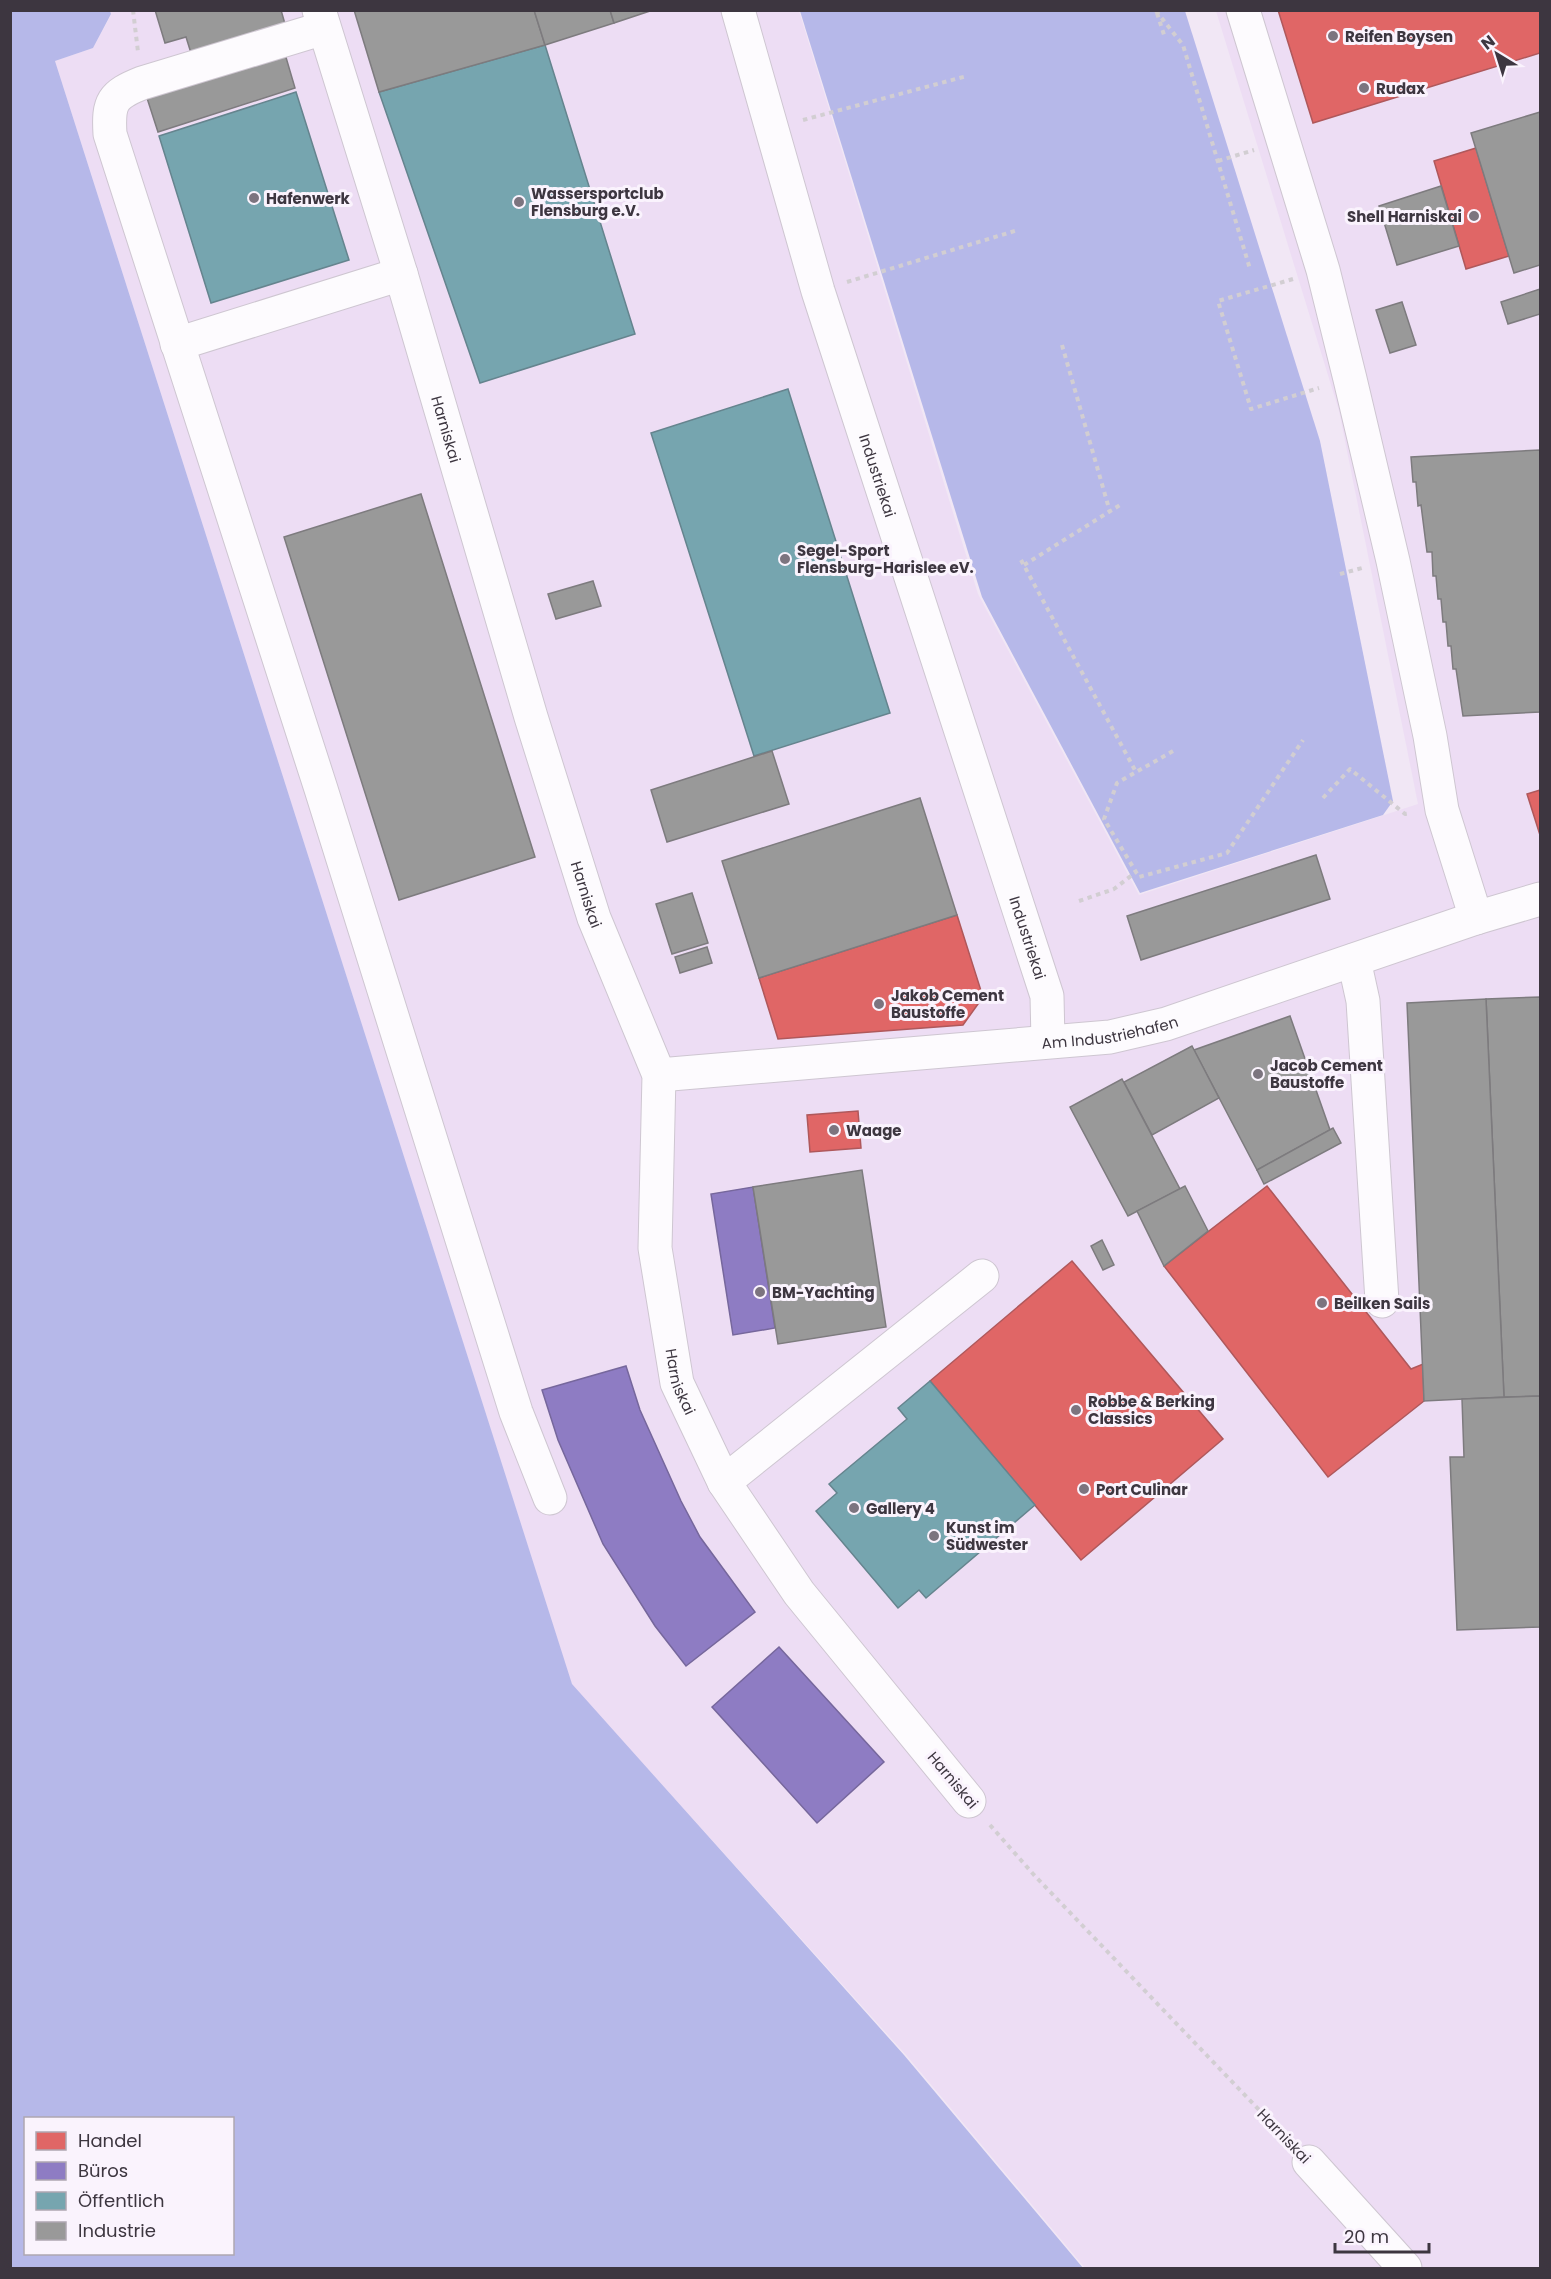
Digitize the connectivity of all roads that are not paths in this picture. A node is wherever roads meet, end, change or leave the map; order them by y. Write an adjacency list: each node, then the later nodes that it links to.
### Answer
1 (738, 10): 9 (lane, Industriekai)
2 (1243, 10): 7 (lane)
3 (321, 19): 4 (lane, Harniskai); 5 (lane, Harniskai)
4 (401, 274): 5 (lane); 10 (lane, Harniskai)
5 (177, 344): 14 (lane, Harniskai)
6 (1540, 899): 7 (lane, Am Industriehafen)
7 (1476, 918): 8 (lane, Am Industriehafen)
8 (1354, 960): 9 (lane, Am Industriehafen); 12 (lane)
9 (1048, 1041): 10 (lane, Am Industriehafen)
10 (659, 1075): 13 (lane, Harniskai)
11 (982, 1276): 13 (lane)
12 (1382, 1301)
13 (724, 1482): 15 (lane, Harniskai)
14 (550, 1498)
15 (969, 1801)
16 (1309, 2163): 17 (lane, Harniskai)
17 (1405, 2268)

